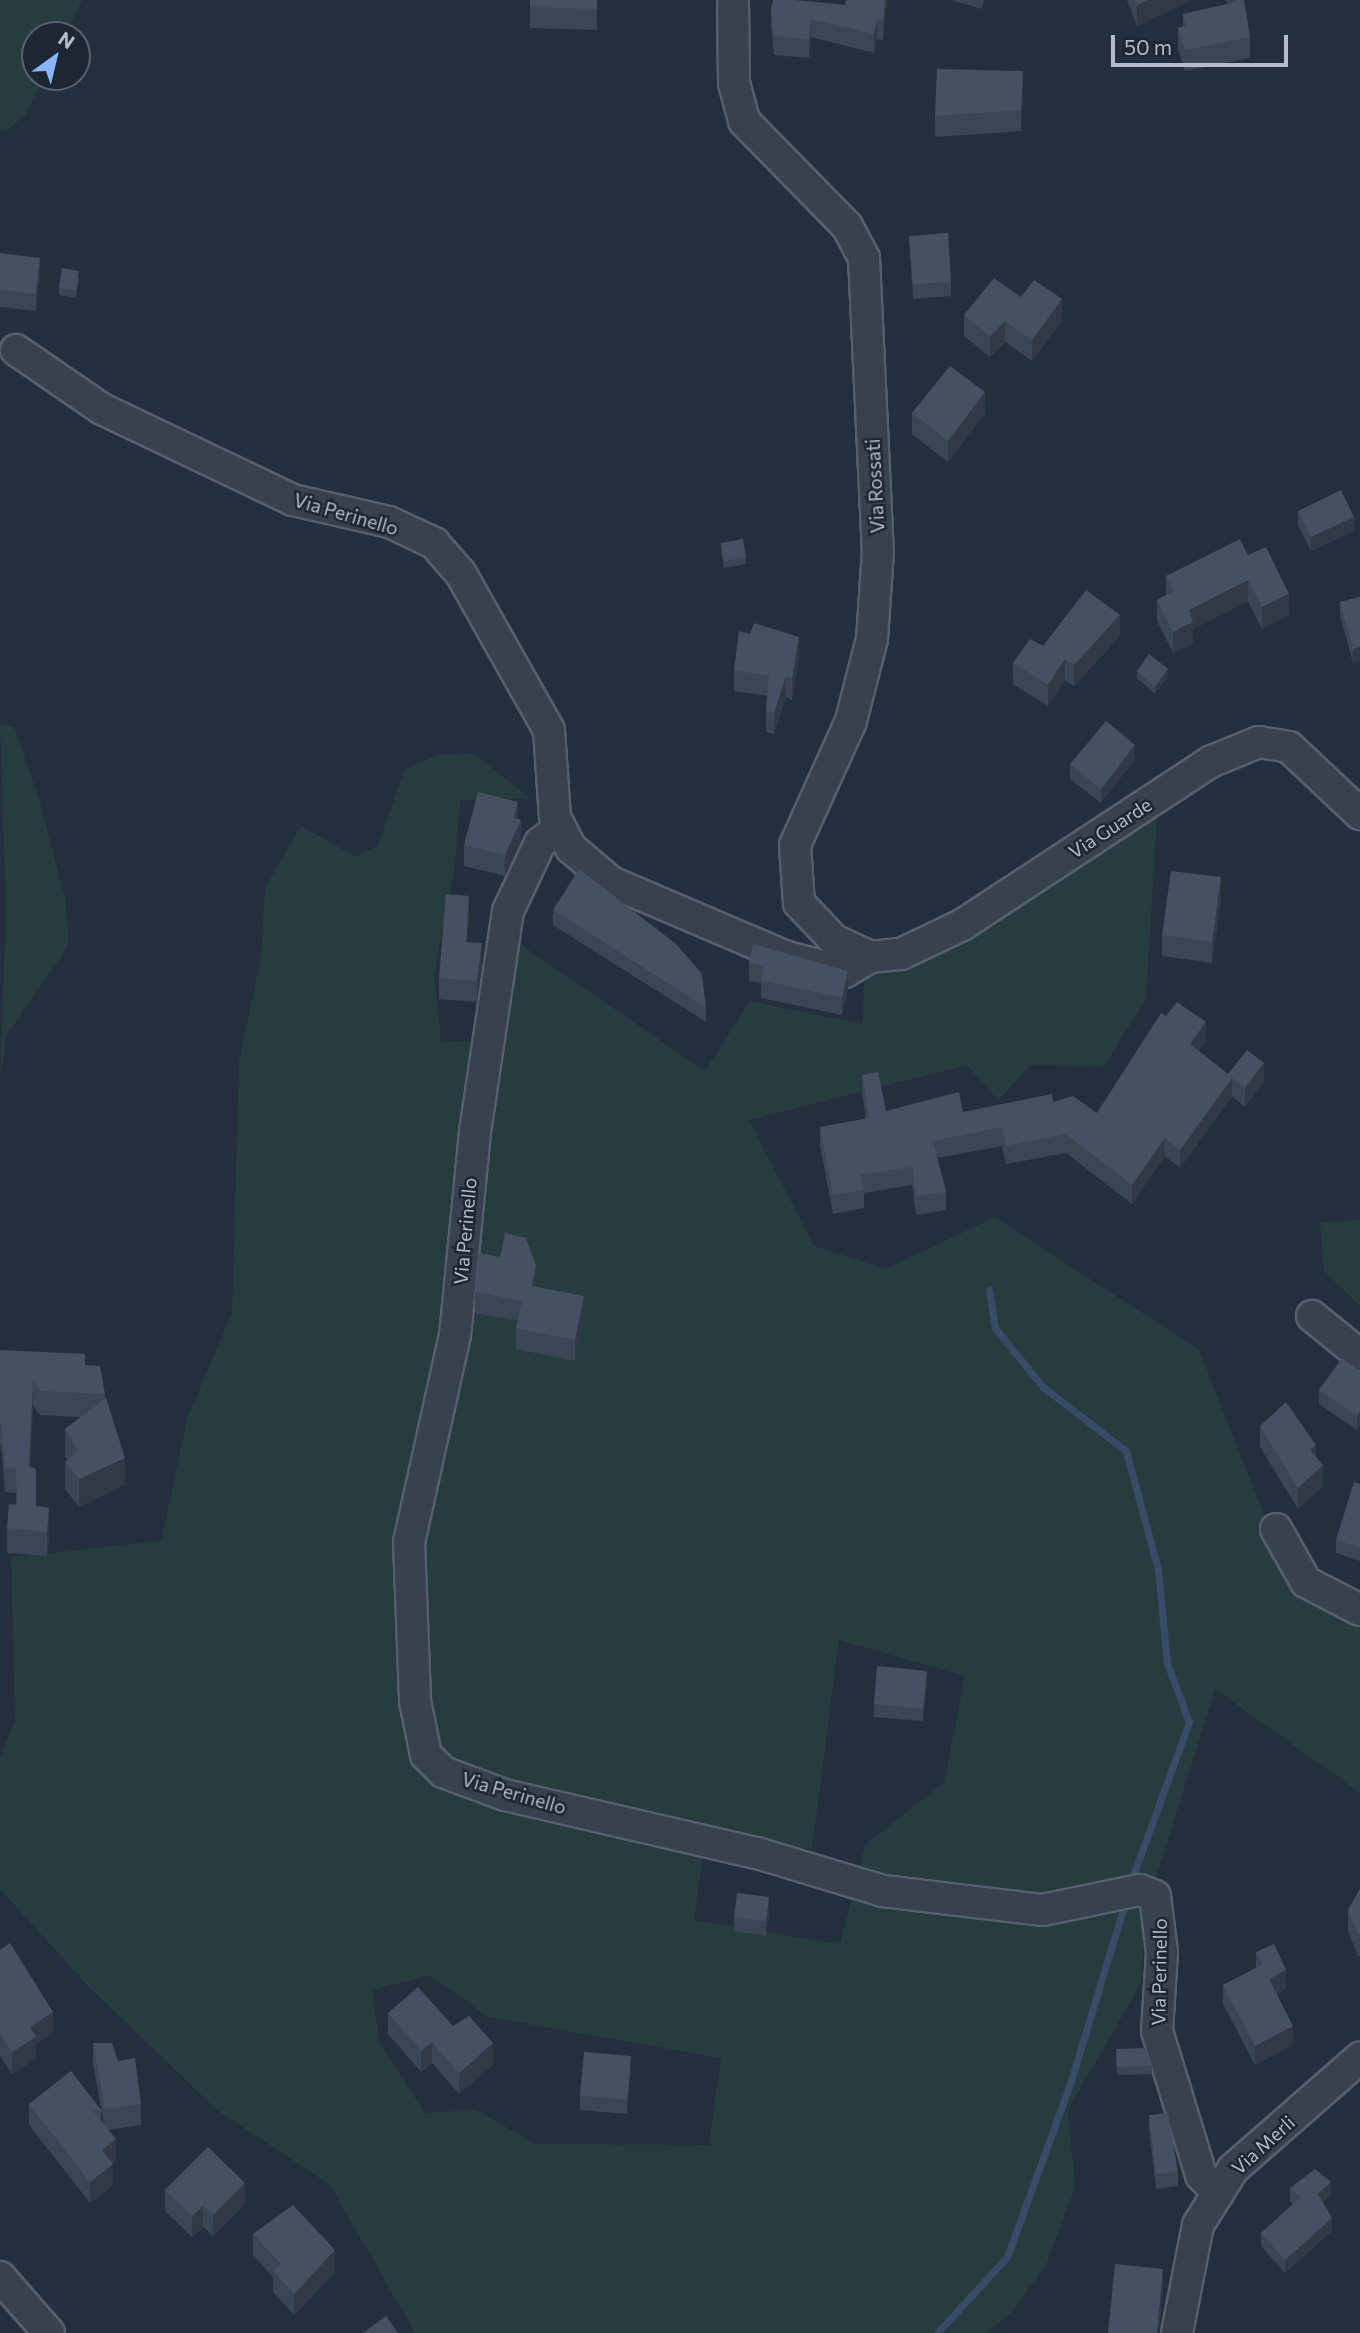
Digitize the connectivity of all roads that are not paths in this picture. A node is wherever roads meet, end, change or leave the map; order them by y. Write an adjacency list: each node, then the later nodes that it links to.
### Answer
1 (733, 0): 5 (street, Via Rossati)
2 (16, 350): 4 (street, Via Perinello)
3 (1360, 814): 5 (street, Via Guarde)
4 (560, 828): 5 (street, Via Perinello); 11 (street, Via Perinello)
5 (875, 958)
6 (1312, 1316): 7 (street)
7 (1360, 1355)
8 (1276, 1529): 9 (street)
9 (1360, 1610)
10 (1360, 2058): 11 (street, Via Merli)
11 (1218, 2193): 14 (street, Via Merli)
12 (0, 2277): 13 (street)
13 (49, 2333)
14 (1177, 2333)

